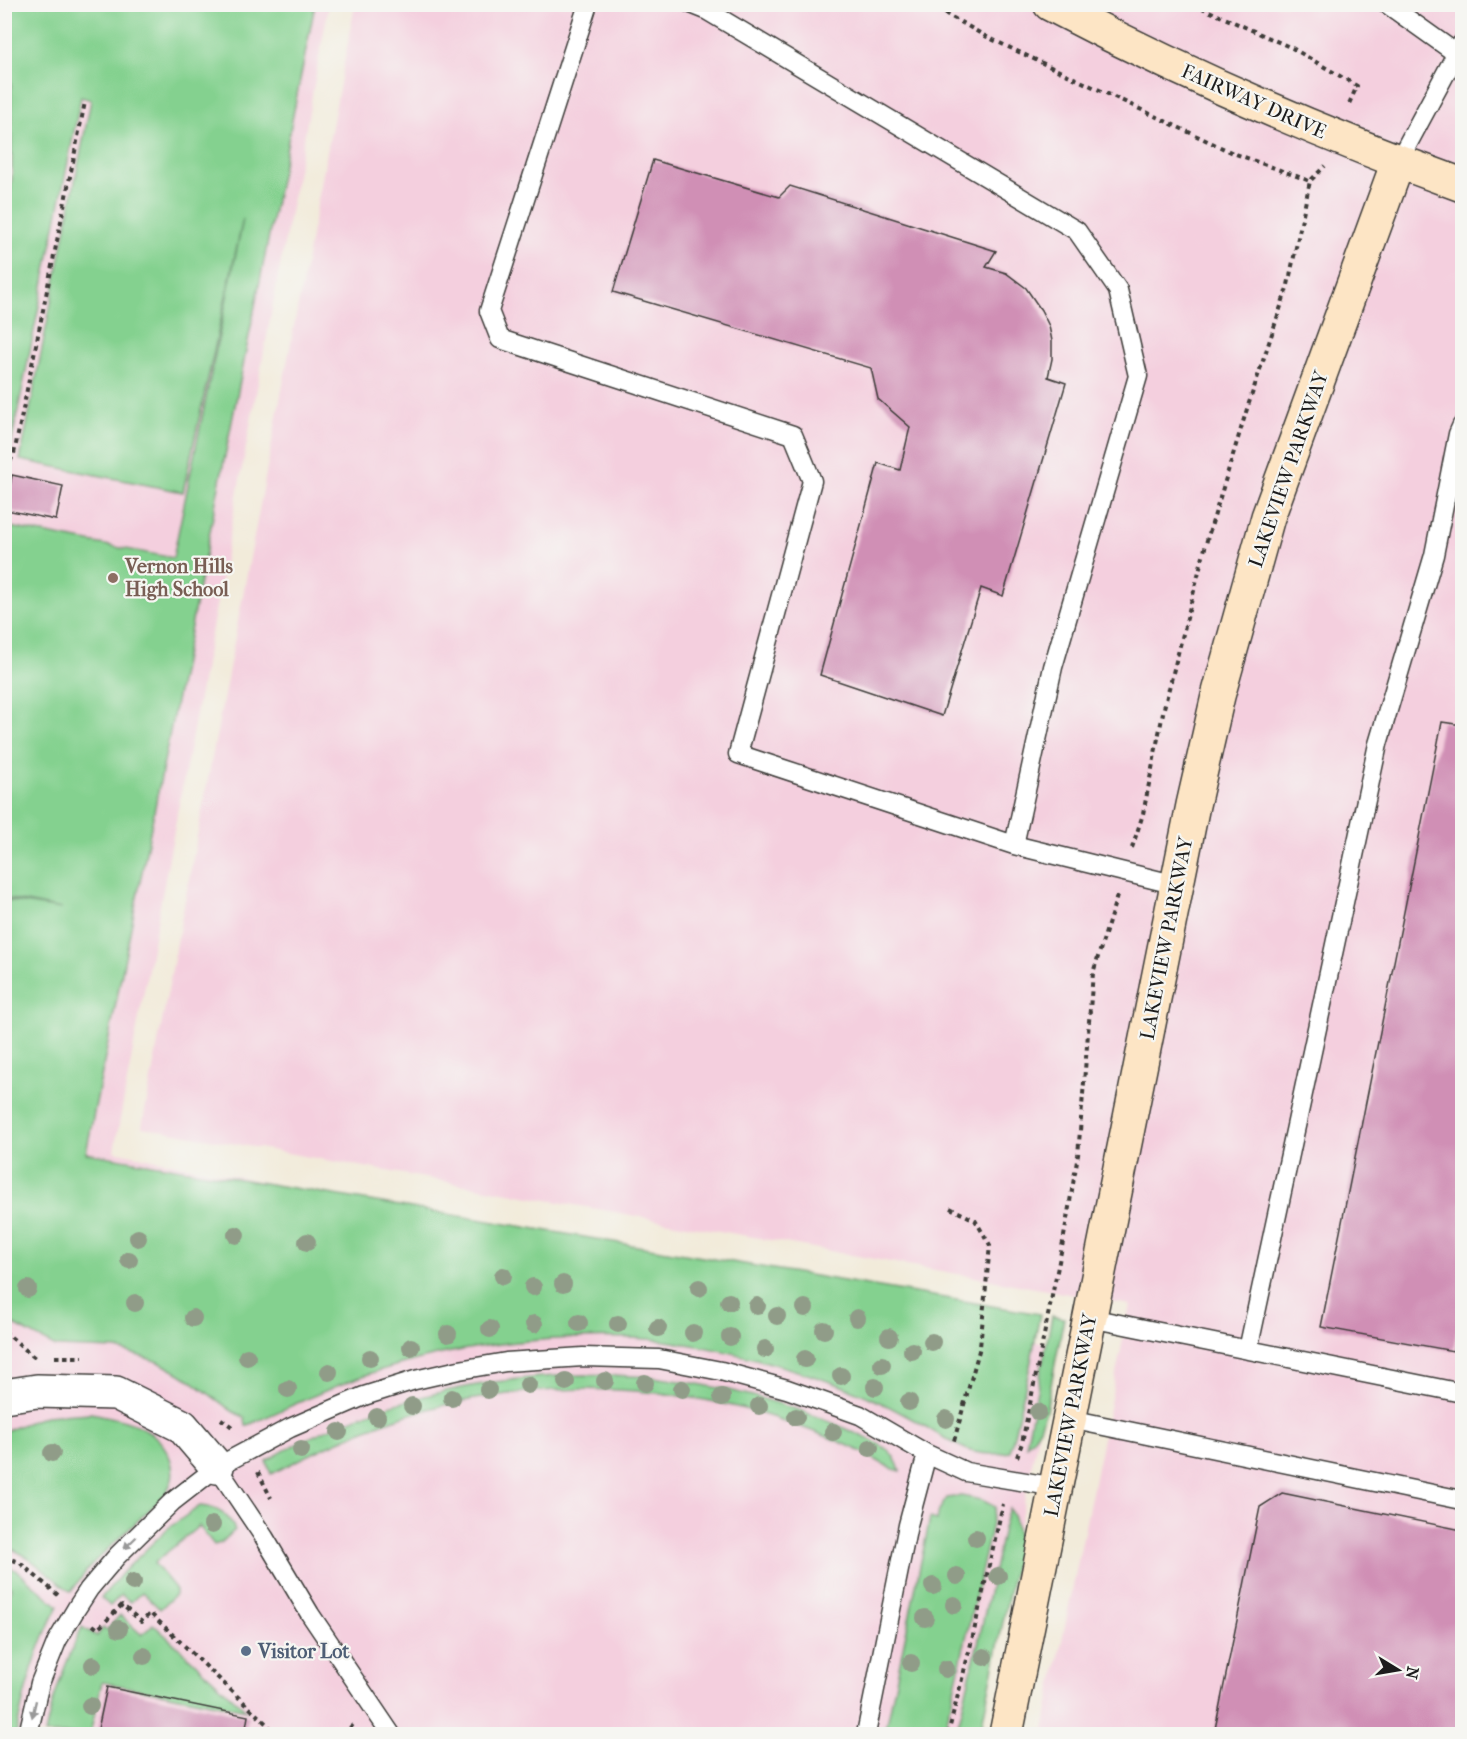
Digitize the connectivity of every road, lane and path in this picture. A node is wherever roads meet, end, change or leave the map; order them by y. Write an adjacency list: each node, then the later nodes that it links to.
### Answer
1 (588, 4): 14 (lane)
2 (692, 4): 14 (lane)
3 (929, 4): 15 (path)
4 (1050, 4): 10 (street, FAIRWAY DRIVE)
5 (1193, 4): 8 (path)
6 (1387, 4): 7 (lane)
7 (1460, 49): 10 (lane)
8 (1357, 86)
9 (86, 102): 13 (path)
10 (1398, 162): 11 (street, FAIRWAY DRIVE); 16 (street, LAKEVIEW PARKWAY)
11 (1462, 185)
12 (1462, 424): 20 (lane)
13 (4, 488)
14 (1014, 844): 15 (lane)
15 (1124, 872): 16 (lane); 28 (path)
16 (1177, 885): 18 (street, LAKEVIEW PARKWAY)
17 (950, 1208): 25 (path)
18 (1090, 1318): 20 (lane); 24 (street, LAKEVIEW PARKWAY)
19 (4, 1331): 21 (path)
20 (1248, 1350): 22 (lane)
21 (35, 1358)
22 (1462, 1393)
23 (4, 1396): 27 (street)
24 (1070, 1419): 29 (street, LAKEVIEW PARKWAY); 30 (lane)
25 (952, 1448)
26 (927, 1454): 27 (lane); 28 (lane); 38 (lane)
27 (217, 1467): 32 (lane, one-way to 32); 37 (lane)
28 (1009, 1479): 29 (lane); 39 (path)
29 (1056, 1487): 40 (street, LAKEVIEW PARKWAY)
30 (1462, 1500)
31 (4, 1556): 32 (path)
32 (76, 1609): 34 (lane, one-way to 34); 35 (path)
33 (358, 1721): 36 (path)
34 (28, 1734)
35 (277, 1734)
36 (343, 1734)
37 (391, 1734)
38 (866, 1734)
39 (948, 1734)
40 (1006, 1734)

